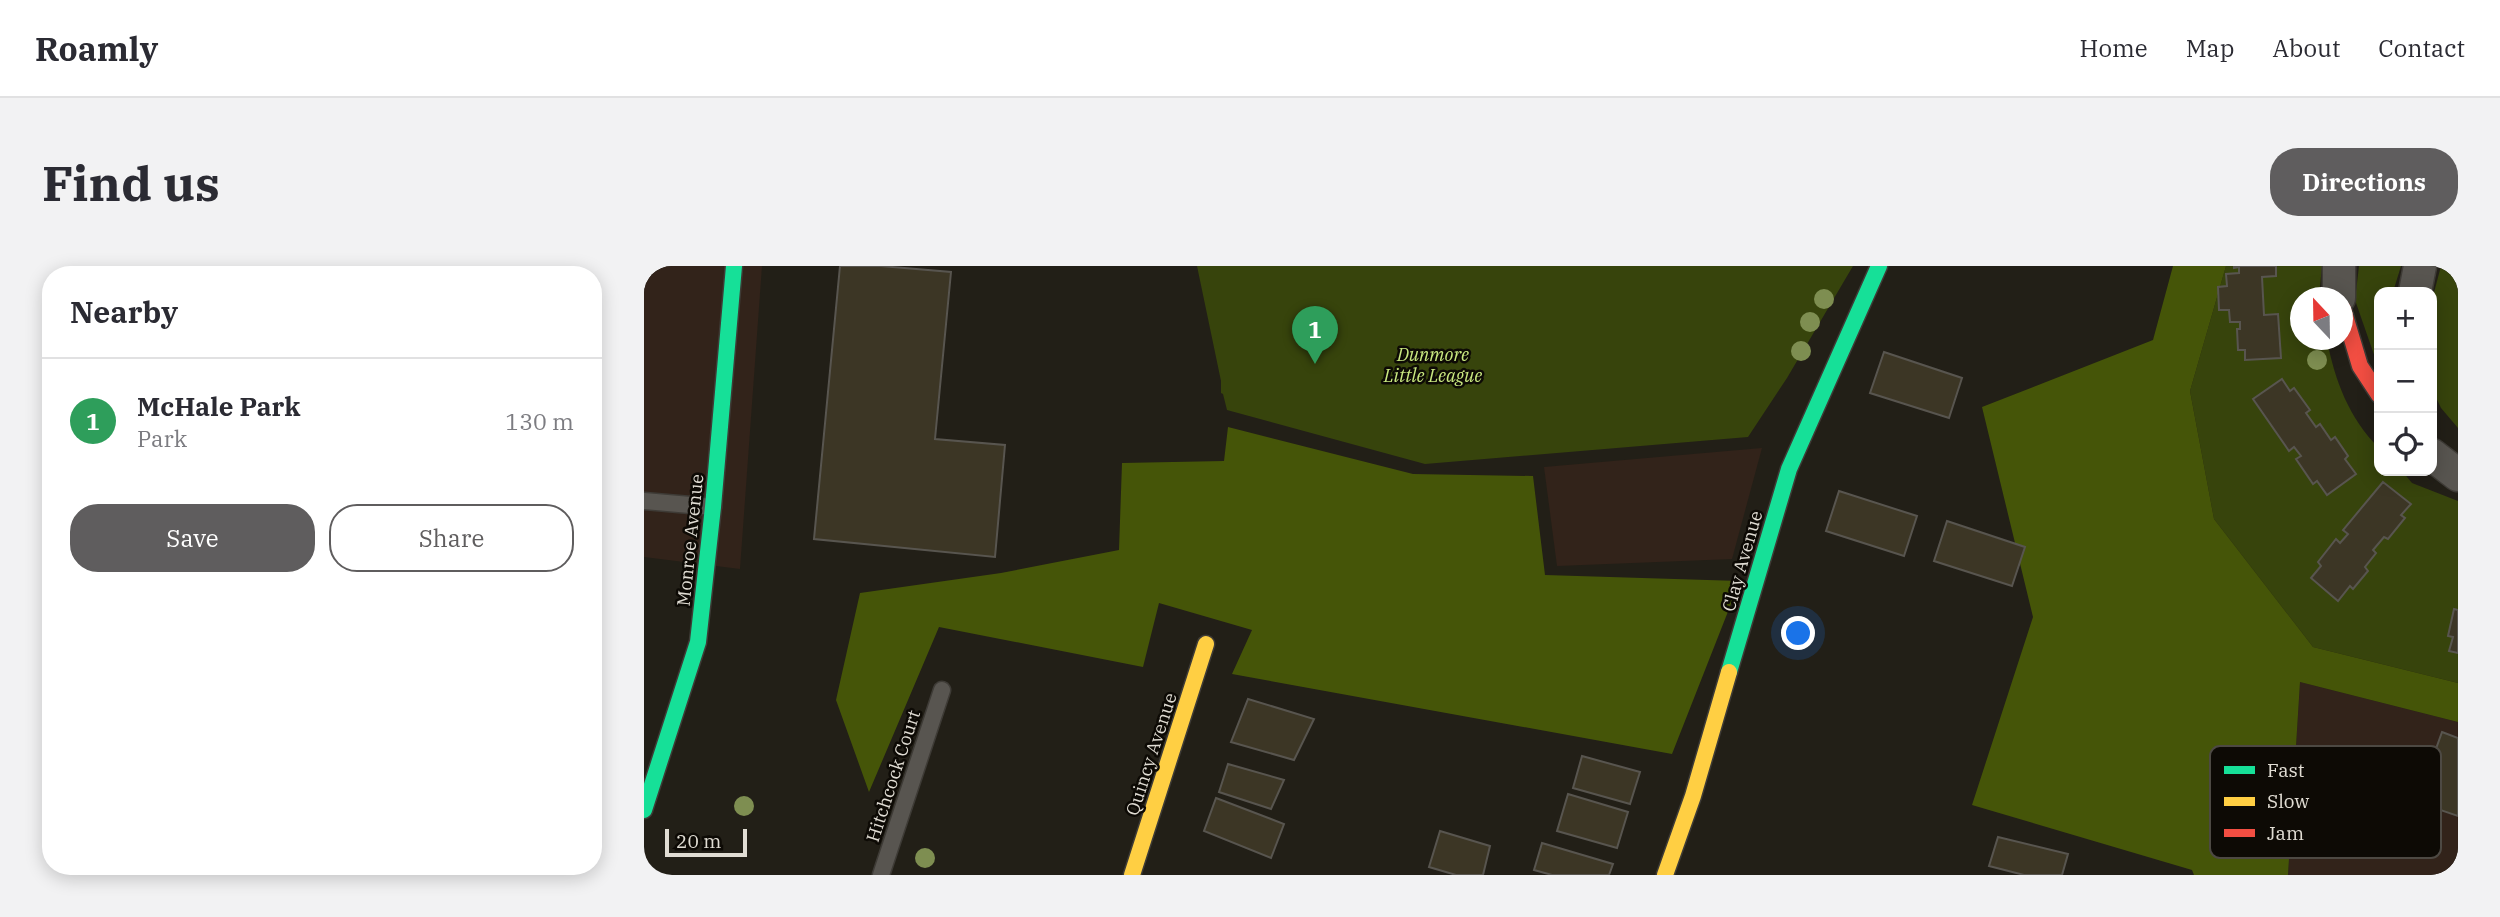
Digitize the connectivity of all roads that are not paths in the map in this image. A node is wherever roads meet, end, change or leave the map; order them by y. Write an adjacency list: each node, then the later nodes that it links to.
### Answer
1 (734, 266): 12 (street, Monroe Avenue)
2 (1879, 266): 18 (street, Clay Avenue)
3 (2339, 266): 5 (street)
4 (2420, 266): 6 (street)
5 (2339, 287)
6 (2416, 287)
7 (2353, 343): 8 (street)
8 (2374, 390)
9 (2437, 459): 10 (street)
10 (2458, 475)
11 (644, 501): 12 (lane)
12 (713, 507): 15 (street, Monroe Avenue)
13 (1206, 644): 17 (street, Quincy Avenue)
14 (942, 690): 16 (lane, Hitchcock Court)
15 (644, 810)
16 (881, 875)
17 (1132, 875)
18 (1665, 875)

